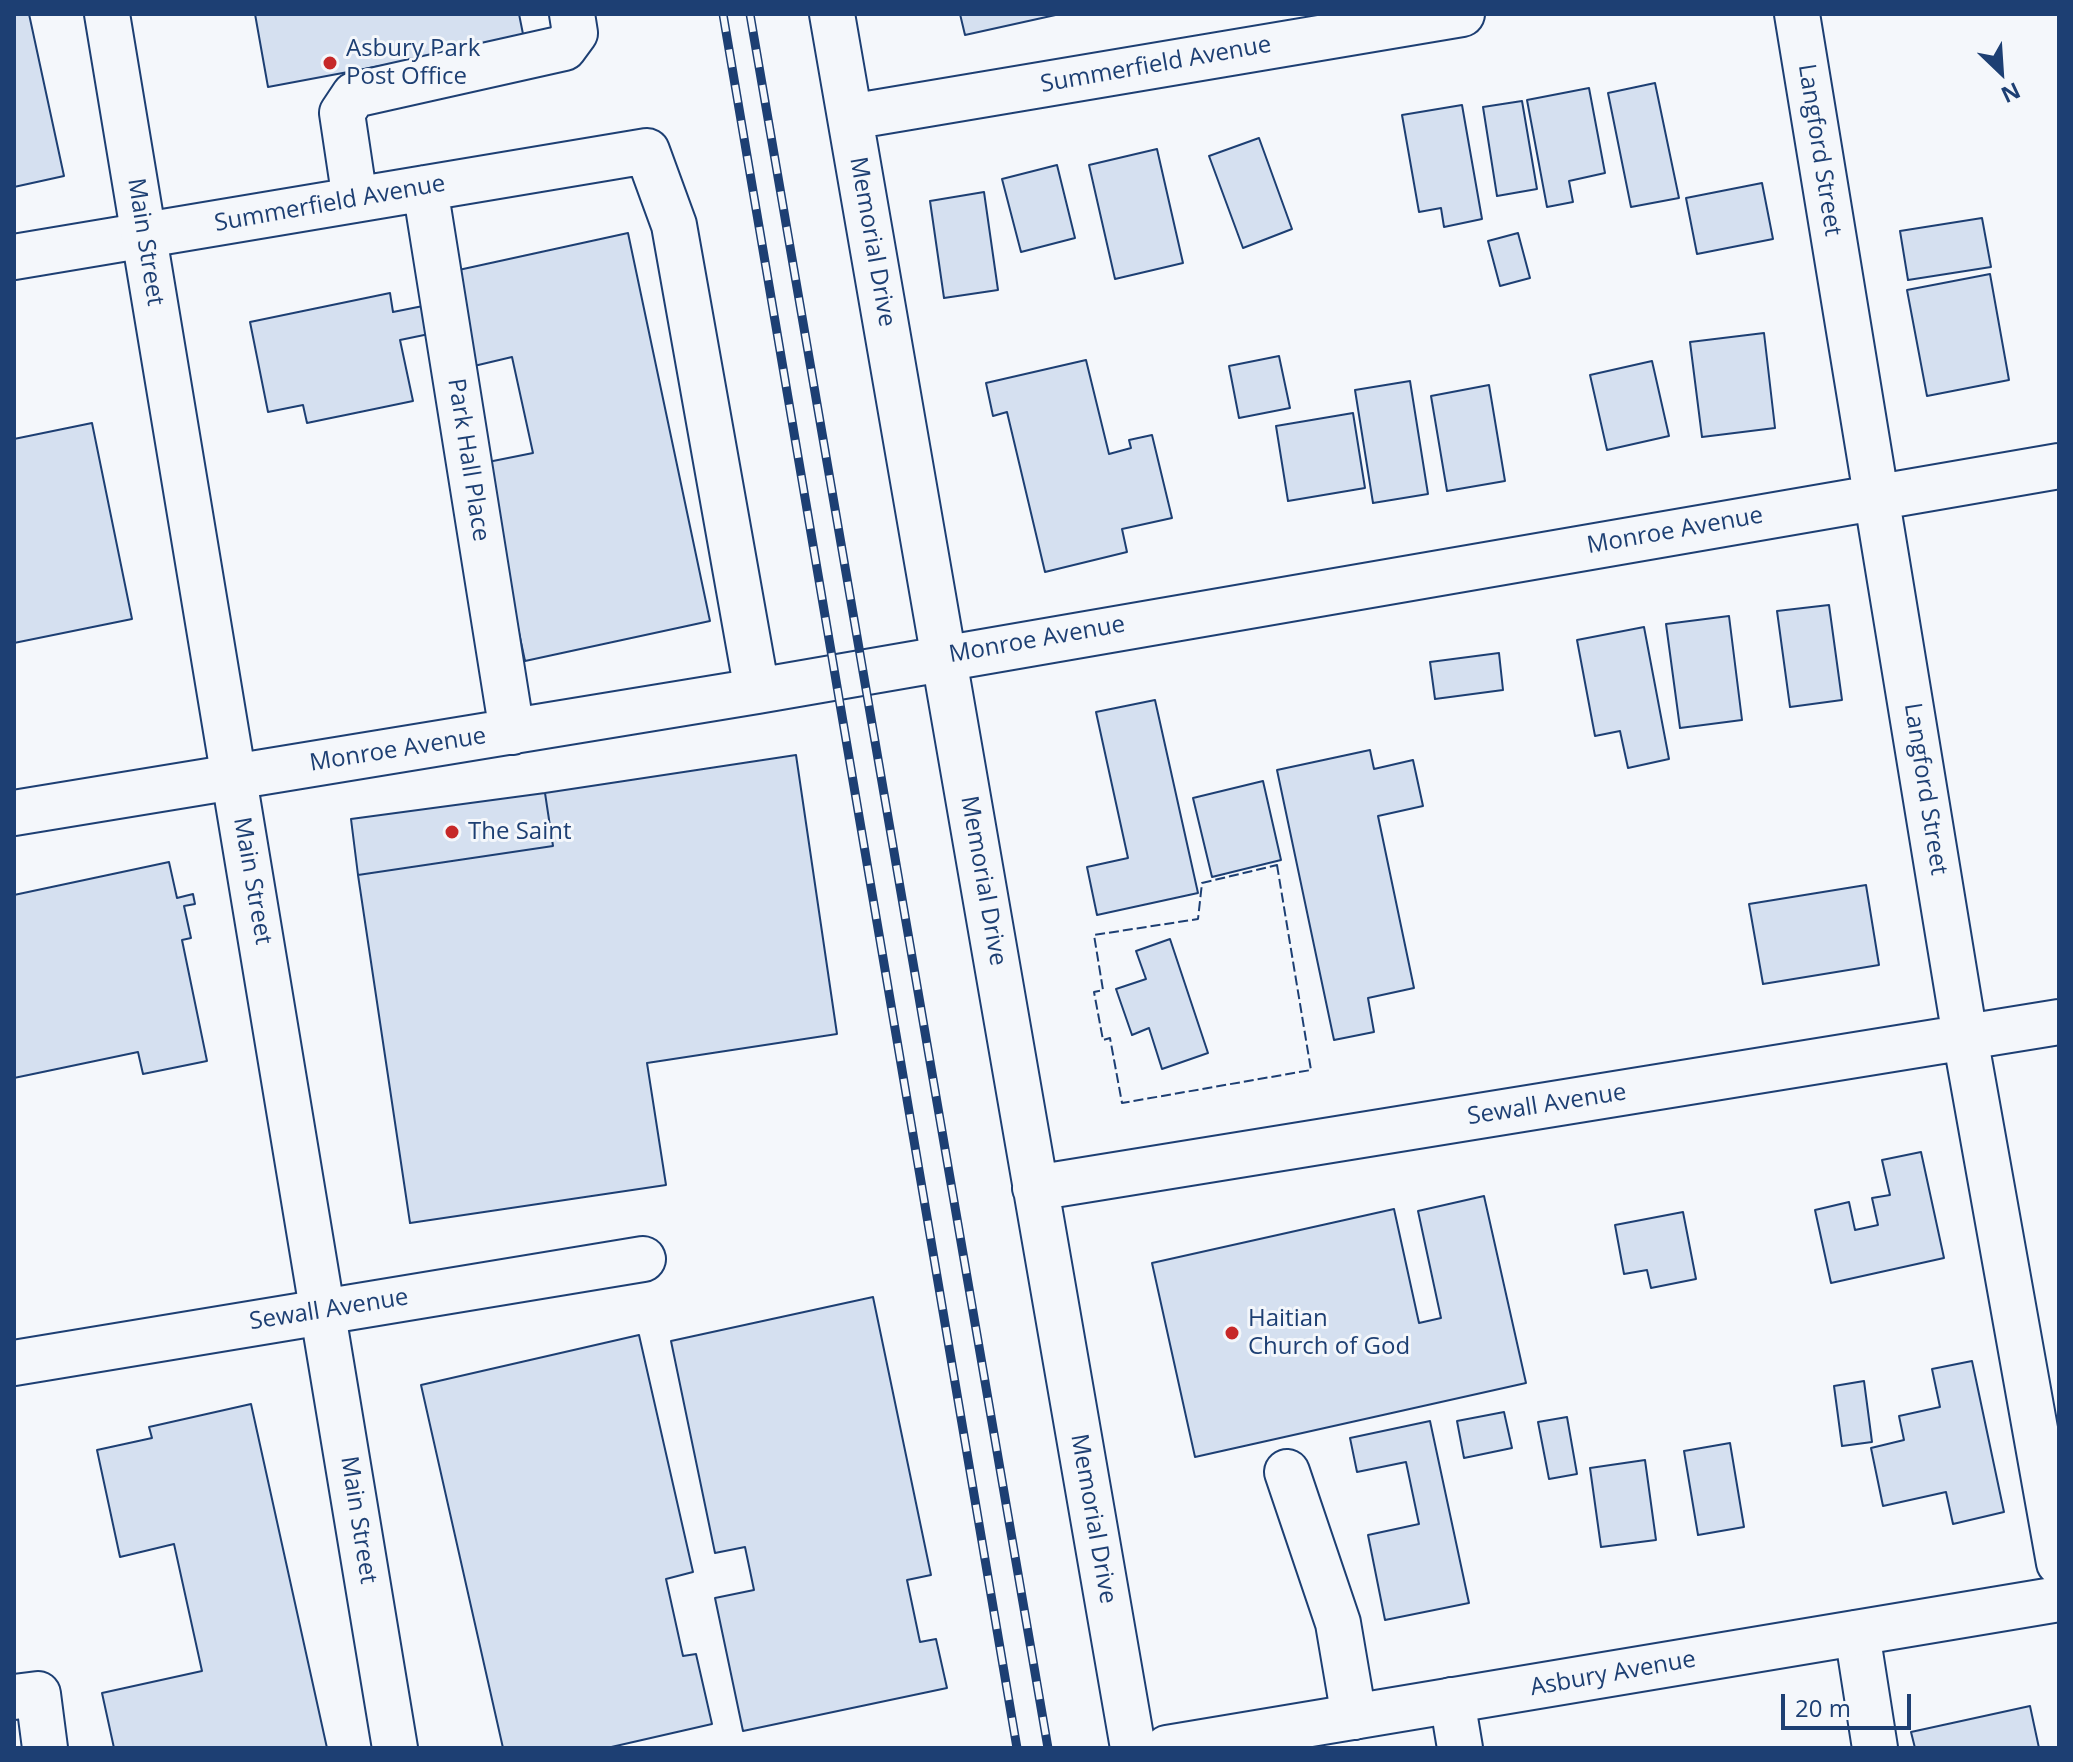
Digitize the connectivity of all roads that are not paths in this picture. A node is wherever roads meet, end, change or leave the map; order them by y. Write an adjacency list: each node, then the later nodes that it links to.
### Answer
1 (107, 14): 9 (street, Main Street)
2 (572, 14): 8 (street)
3 (832, 14): 6 (street, Memorial Drive)
4 (1462, 14): 6 (street, Summerfield Avenue)
5 (1797, 14): 12 (street, Langford Street)
6 (850, 117): 13 (street, Memorial Drive)
7 (425, 188): 8 (street, Summerfield Avenue); 14 (street, Summerfield Avenue); 15 (street, Park Hall Place)
8 (355, 200): 9 (street, Summerfield Avenue)
9 (144, 235): 10 (street, Summerfield Avenue); 16 (street, Main Street)
10 (14, 257)
11 (2059, 466): 12 (street, Monroe Avenue)
12 (1876, 497): 13 (street, Monroe Avenue); 19 (street, Langford Street)
13 (944, 656): 14 (street, Monroe Avenue); 20 (street, Memorial Drive)
14 (757, 691): 15 (street, Monroe Avenue)
15 (512, 732): 16 (street, Monroe Avenue)
16 (234, 777): 17 (street, Monroe Avenue); 22 (street, Main Street)
17 (14, 813)
18 (2059, 1022): 19 (street, Sewall Avenue)
19 (1965, 1037): 20 (street, Sewall Avenue); 25 (street, Langford Street)
20 (1035, 1188): 33 (street, Memorial Drive)
21 (643, 1259): 22 (street, Sewall Avenue)
22 (324, 1310): 23 (street, Sewall Avenue); 32 (street, Main Street)
23 (14, 1363)
24 (1287, 1472): 30 (street)
25 (2059, 1563)
26 (2059, 1599): 27 (street, Asbury Avenue)
27 (1857, 1633): 29 (street, Asbury Avenue); 36 (street)
28 (14, 1697): 31 (street)
29 (1452, 1700): 30 (street, Asbury Avenue); 35 (street)
30 (1354, 1717): 34 (street, Asbury Avenue)
31 (45, 1748)
32 (395, 1748)
33 (1133, 1748)
34 (1167, 1748)
35 (1460, 1748)
36 (1875, 1748)

